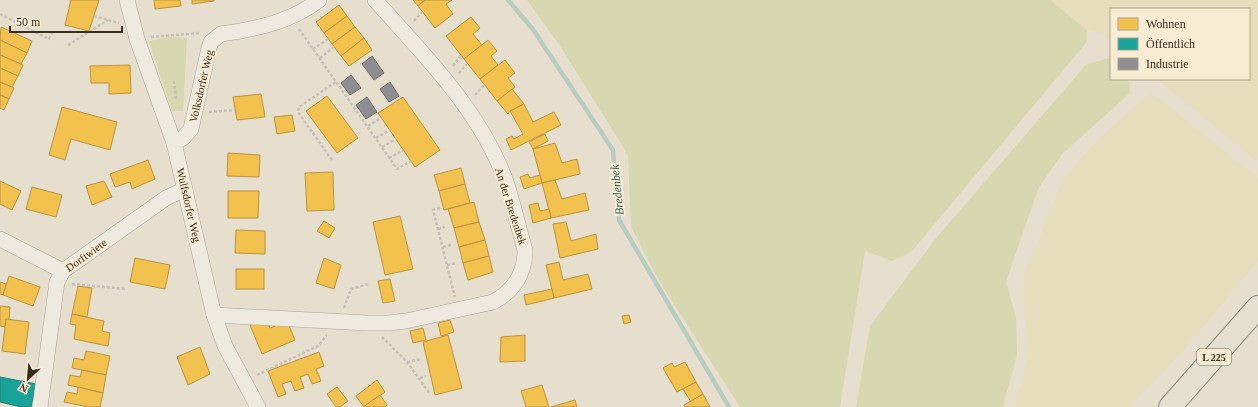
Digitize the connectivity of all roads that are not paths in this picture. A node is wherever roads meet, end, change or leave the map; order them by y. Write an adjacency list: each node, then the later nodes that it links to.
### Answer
1 (127, 0): 4 (street, Wulfsdorfer Weg)
2 (319, 0): 4 (street, Volksdorfer Weg)
3 (375, 0): 9 (street, An der Bredenbek)
4 (174, 142): 5 (street, Wulfsdorfer Weg)
5 (185, 189): 7 (street, Dorftwiete); 9 (street, Wulfsdorfer Weg)
6 (0, 239): 7 (street)
7 (60, 277): 10 (street, Dorftwiete)
8 (1258, 307): 12 (main road, L 225)
9 (214, 315): 11 (street, Wulfsdorfer Weg)
10 (40, 407)
11 (258, 407)
12 (1170, 407)

